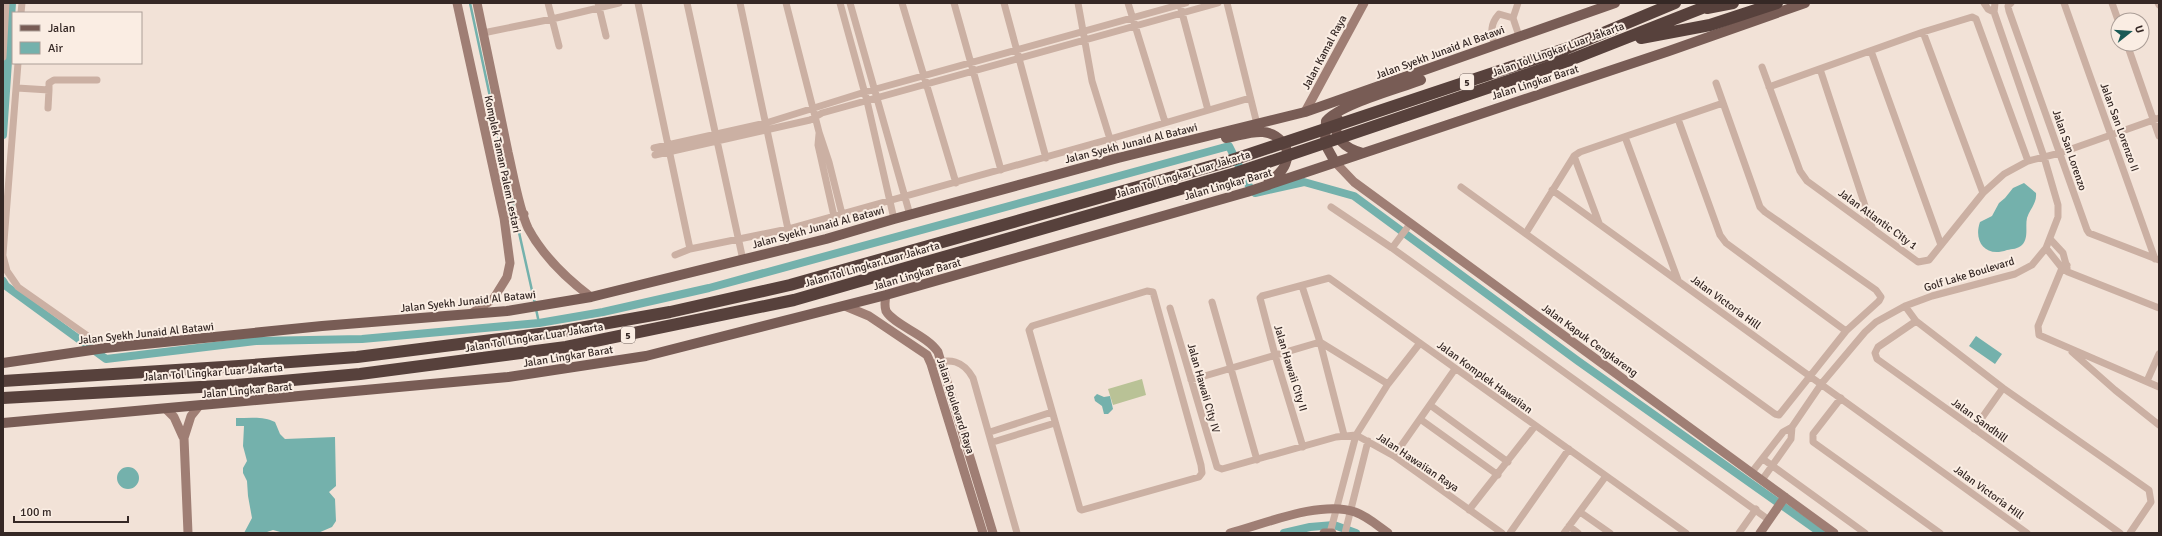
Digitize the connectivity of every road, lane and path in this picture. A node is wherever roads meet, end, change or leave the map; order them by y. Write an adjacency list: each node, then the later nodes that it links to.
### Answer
1 (6, 3): 52 (street)
2 (457, 3): 113 (street, Komplek Taman Palem Lestari)
3 (477, 3): 42 (street, Komplek Taman Palem Lestari)
4 (548, 3): 38 (street)
5 (619, 3): 32 (street)
6 (638, 3): 91 (street)
7 (687, 3): 89 (street)
8 (740, 3): 82 (street)
9 (786, 3): 73 (street)
10 (840, 3): 68 (street)
11 (850, 3): 67 (street)
12 (902, 3): 60 (street)
13 (954, 3): 54 (street)
14 (1004, 3): 49 (street)
15 (1078, 3): 40 (street)
16 (1128, 3): 36 (street)
17 (1218, 3): 35 (street)
18 (1227, 3): 70 (street)
19 (1364, 3): 77 (street, Jalan Kamal Raya)
20 (1518, 3): 37 (street)
21 (1615, 3): 44 (main road, Jalan Syekh Junaid Al Batawi)
22 (1675, 3): 158 (highway, Jalan Tol Lingkar Luar Jakarta / 5)
23 (1715, 3): 33 (highway, Jalan Tol Lingkar Luar Jakarta / 5)
24 (1733, 3): 33 (highway)
25 (1777, 3): 45 (highway)
26 (1805, 3): 94 (main road, Jalan Lingkar Barat)
27 (1984, 3): 34 (street, Golf Lake Boulevard)
28 (1995, 3): 34 (street, Golf Lake Boulevard)
29 (2011, 3): 95 (street, Jalan San Lorenzo)
30 (2064, 3): 86 (street, Jalan San Lorenzo II)
31 (1182, 4): 35 (street); 36 (street)
32 (599, 6): 38 (street); 43 (street)
33 (1698, 10): 45 (highway, Jalan Tol Lingkar Luar Jakarta / 5)
34 (1994, 12): 97 (street, Golf Lake Boulevard)
35 (1182, 13): 39 (street); 76 (street)
36 (1133, 18): 39 (street); 40 (street)
37 (1513, 18): 44 (street); 47 (street)
38 (552, 19): 42 (street); 48 (street)
39 (1135, 26): 46 (street); 81 (street)
40 (1083, 32): 46 (street); 49 (street)
41 (1923, 32): 50 (street); 100 (street); 107 (street)
42 (483, 33): 113 (street, Komplek Taman Palem Lestari)
43 (606, 36)
44 (1519, 36): 47 (main road, Jalan Syekh Junaid Al Batawi)
45 (1625, 39): 164 (highway, Jalan Tol Lingkar Luar Jakarta / 5)
46 (1085, 40): 53 (street); 90 (street)
47 (1494, 44): 55 (main road, Jalan Syekh Junaid Al Batawi)
48 (558, 46)
49 (1017, 50): 53 (street); 54 (street)
50 (1871, 51): 58 (street); 123 (street)
51 (2130, 52): 80 (street)
52 (3, 57)
53 (1019, 58): 59 (street); 98 (street)
54 (970, 63): 59 (street); 60 (street)
55 (1447, 63): 74 (main road); 77 (main road, Jalan Syekh Junaid Al Batawi)
56 (18, 64): 65 (street)
57 (1762, 67): 64 (street, Jalan Atlantic City 1)
58 (1820, 69): 64 (street); 118 (street)
59 (972, 71): 63 (street); 102 (street)
60 (924, 76): 63 (street); 67 (street)
61 (97, 80): 66 (street)
62 (1716, 83): 72 (street)
63 (927, 84): 69 (street); 103 (street)
64 (1769, 87): 118 (street, Jalan Atlantic City 1)
65 (17, 88): 66 (street); 127 (street)
66 (49, 90): 75 (street)
67 (874, 90): 68 (street); 69 (street)
68 (865, 92): 71 (street); 73 (street)
69 (876, 98): 71 (street); 108 (street)
70 (1250, 98): 76 (street); 83 (street)
71 (867, 100): 78 (street); 109 (street)
72 (1723, 103): 79 (street); 144 (street)
73 (814, 107): 78 (street); 82 (street)
74 (1349, 107): 94 (main road); 101 (main road)
75 (48, 108)
76 (1208, 110): 81 (street)
77 (1305, 112): 83 (main road, Jalan Syekh Junaid Al Batawi)
78 (816, 116): 84 (street); 85 (street)
79 (1678, 119): 87 (street); 144 (street)
80 (2156, 120): 86 (street, Jalan Atlantic City 1); 88 (street)
81 (1165, 122): 90 (street)
82 (766, 123): 84 (street); 89 (street)
83 (1257, 124): 93 (main road, Jalan Syekh Junaid Al Batawi)
84 (768, 131): 89 (street); 119 (street)
85 (819, 132): 111 (street); 114 (street)
86 (2111, 135): 95 (street, Jalan Atlantic City 1); 129 (street, Jalan San Lorenzo II)
87 (1625, 136): 96 (street); 132 (street)
88 (2159, 136)
89 (718, 138): 91 (street); 121 (street)
90 (1110, 140): 98 (street); 99 (street)
91 (668, 148): 92 (street); 126 (street)
92 (655, 151)
93 (1139, 153): 99 (main road, Jalan Syekh Junaid Al Batawi); 104 (main road)
94 (1363, 153): 101 (main road, Jalan Lingkar Barat)
95 (2060, 153): 97 (street, Jalan Atlantic City 1); 129 (street, Jalan San Lorenzo)
96 (1574, 156): 106 (street); 116 (street)
97 (2044, 157): 100 (street, Jalan Atlantic City 1); 122 (street, Golf Lake Boulevard)
98 (1046, 158): 102 (street)
99 (1115, 159): 112 (main road, Jalan Syekh Junaid Al Batawi)
100 (2028, 161): 107 (street, Jalan Atlantic City 1)
101 (1335, 162): 104 (main road, Jalan Lingkar Barat); 117 (street, Jalan Kapuk Cengkareng)
102 (1001, 170): 103 (street)
103 (956, 183): 108 (street)
104 (1264, 186): 134 (main road, Jalan Lingkar Barat)
105 (1461, 187): 120 (street)
106 (1552, 190): 116 (street, Jalan Victoria Hill); 120 (street)
107 (1983, 193): 123 (street, Jalan Atlantic City 1)
108 (904, 196): 109 (street); 112 (street)
109 (891, 200): 111 (street); 115 (street)
110 (1331, 207): 124 (street)
111 (842, 214): 114 (street)
112 (910, 215): 115 (main road, Jalan Syekh Junaid Al Batawi)
113 (514, 216): 136 (street, Komplek Taman Palem Lestari); 142 (street, Komplek Taman Palem Lestari)
114 (834, 216): 119 (street)
115 (894, 219): 130 (main road, Jalan Syekh Junaid Al Batawi)
116 (1599, 223): 132 (street, Jalan Victoria Hill)
117 (1409, 226): 124 (street); 194 (street, Jalan Kapuk Cengkareng)
118 (1872, 227): 123 (street, Jalan Atlantic City 1)
119 (788, 229): 121 (street)
120 (1526, 233): 156 (street)
121 (739, 239): 126 (street); 130 (street)
122 (2050, 239): 125 (street, Golf Lake Boulevard); 131 (street)
123 (1941, 245)
124 (1392, 248): 200 (street)
125 (2046, 248): 131 (street); 139 (street, Golf Lake Boulevard)
126 (690, 249): 128 (street)
127 (3, 255): 148 (street)
128 (675, 255)
129 (2157, 259)
130 (743, 260): 136 (main road, Jalan Syekh Junaid Al Batawi)
131 (2065, 268): 141 (street); 147 (street)
132 (1678, 280): 156 (street, Jalan Victoria Hill)
133 (1302, 286): 135 (street, Jalan Komplek Hawaiian); 145 (street); 146 (street, Jalan Komplek Hawaiian)
134 (886, 295): 138 (main road, Jalan Lingkar Barat); 151 (street, Jalan Boulevard Raya)
135 (1262, 296): 150 (street, Jalan Hawaii City II)
136 (591, 297): 142 (main road, Jalan Syekh Junaid Al Batawi)
137 (1212, 302): 154 (street)
138 (845, 306): 153 (street, Jalan Boulevard Raya); 167 (main road, Jalan Lingkar Barat)
139 (1905, 306): 143 (street); 161 (street, Golf Lake Boulevard)
140 (1170, 308): 157 (street, Jalan Hawaii City IV)
141 (2159, 308)
142 (469, 315): 148 (main road, Jalan Syekh Junaid Al Batawi)
143 (1916, 321): 163 (street); 178 (street, Jalan Sandhill)
144 (1846, 331): 156 (street)
145 (1320, 342): 150 (street); 160 (street); 182 (street)
146 (1420, 343): 155 (street, Jalan Komplek Hawaiian); 160 (street)
147 (2067, 347): 159 (street); 175 (street)
148 (99, 349): 152 (main road, Jalan Syekh Junaid Al Batawi)
149 (2159, 354): 159 (street)
150 (1275, 355): 154 (street); 186 (street, Jalan Hawaii City II)
151 (941, 361): 153 (street); 170 (street, Jalan Boulevard Raya); 179 (street)
152 (3, 363)
153 (931, 364): 171 (street, Jalan Boulevard Raya)
154 (1230, 368): 157 (street); 190 (street)
155 (1456, 369): 166 (street); 176 (street, Jalan Komplek Hawaiian)
156 (1809, 376): 161 (street, Jalan Victoria Hill)
157 (1191, 380): 190 (street, Jalan Hawaii City IV)
158 (3, 381)
159 (2147, 381): 162 (street)
160 (1388, 384): 180 (street)
161 (1822, 384): 165 (street, Jalan Victoria Hill); 177 (street, Golf Lake Boulevard)
162 (2159, 387)
163 (2003, 388): 178 (street); 229 (street)
164 (3, 398)
165 (1841, 398): 226 (street); 227 (street, Jalan Victoria Hill)
166 (1430, 405): 172 (street); 191 (street)
167 (199, 406): 168 (main road, Jalan Lingkar Barat); 183 (street)
168 (166, 409): 173 (main road, Jalan Lingkar Barat); 183 (street)
169 (1052, 412): 174 (street); 174 (street); 179 (street)
170 (958, 416): 171 (street); 181 (street, Jalan Boulevard Raya)
171 (948, 419): 181 (street, Jalan Boulevard Raya)
172 (1420, 419): 188 (street); 196 (street)
173 (3, 423)
174 (1055, 423): 185 (street)
175 (2159, 425)
176 (1535, 426): 187 (street, Jalan Komplek Hawaiian); 191 (street)
177 (1792, 427): 189 (street, Golf Lake Boulevard); 192 (street, Golf Lake Boulevard)
178 (1974, 429): 228 (street, Jalan Sandhill)
179 (990, 432): 185 (street)
180 (1356, 434): 182 (street); 184 (street, Jalan Hawaiian Raya); 193 (street)
181 (958, 435): 211 (street, Jalan Boulevard Raya); 212 (street, Jalan Boulevard Raya)
182 (1344, 436): 186 (street)
183 (184, 438): 210 (street)
184 (1368, 441): 188 (street, Jalan Hawaiian Raya); 195 (street)
185 (993, 442): 213 (street)
186 (1303, 447): 190 (street)
187 (1569, 450): 197 (street, Jalan Komplek Hawaiian); 218 (street)
188 (1394, 456): 202 (street, Jalan Hawaiian Raya)
189 (1763, 459): 192 (street); 194 (street, Golf Lake Boulevard)
190 (1257, 460)
191 (1508, 462): 196 (street)
192 (1773, 466): 198 (street, Golf Lake Boulevard); 225 (street)
193 (1347, 472): 195 (street); 201 (street)
194 (1752, 472): 198 (street, Jalan Kapuk Cengkareng)
195 (1358, 475): 204 (street)
196 (1498, 475): 202 (street)
197 (1606, 476): 203 (street); 209 (street, Jalan Komplek Hawaiian)
198 (1762, 480): 199 (street, Jalan Kapuk Cengkareng)
199 (1784, 498): 205 (street); 224 (street, Jalan Kapuk Cengkareng)
200 (1756, 509): 205 (street); 222 (street)
201 (1336, 510): 204 (street); 207 (street); 214 (street)
202 (1469, 510): 217 (street, Jalan Hawaiian Raya)
203 (1580, 512): 206 (street); 221 (street)
204 (1350, 513): 208 (street); 216 (street)
205 (1770, 520): 223 (street)
206 (1569, 526): 219 (street); 220 (street)
207 (1331, 531): 215 (street)
208 (1345, 531)
209 (1683, 532)
210 (188, 533)
211 (983, 533)
212 (993, 533)
213 (1017, 533)
214 (1230, 533)
215 (1324, 533)
216 (1388, 533)
217 (1502, 533)
218 (1510, 533)
219 (1564, 533)
220 (1578, 533)
221 (1610, 533)
222 (1739, 533)
223 (1760, 533)
224 (1834, 533)
225 (1865, 533)
226 (1940, 533)
227 (2027, 533)
228 (2120, 533)
229 (2130, 533)

